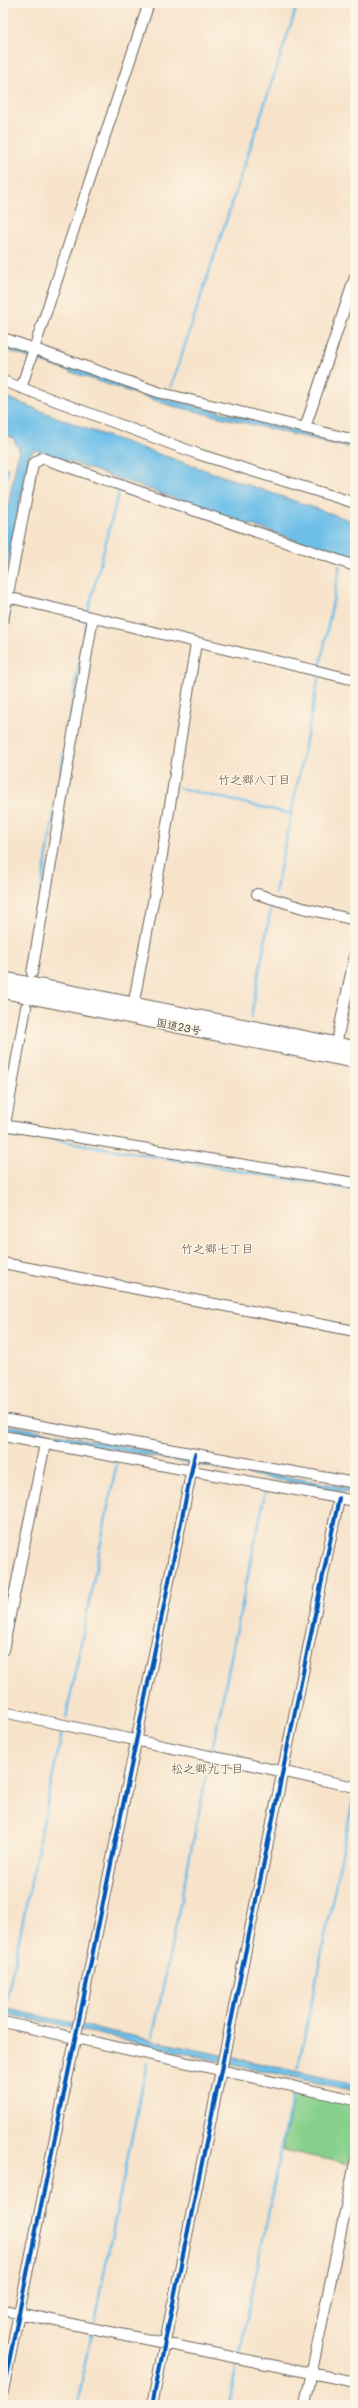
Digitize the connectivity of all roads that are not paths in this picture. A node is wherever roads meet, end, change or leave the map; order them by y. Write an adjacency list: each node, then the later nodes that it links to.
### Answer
1 (149, 3): 4 (street)
2 (355, 278): 7 (street)
3 (3, 338): 4 (street)
4 (33, 353): 6 (street); 7 (street)
5 (3, 381): 6 (street)
6 (21, 388): 9 (street)
7 (305, 428): 8 (street)
8 (355, 440)
9 (355, 503)
10 (355, 566): 11 (street)
11 (5, 596): 12 (street); 13 (street)
12 (93, 618): 14 (street); 19 (street)
13 (3, 620)
14 (196, 642): 15 (street); 22 (street)
15 (355, 680)
16 (257, 894): 17 (street)
17 (355, 920)
18 (355, 954): 24 (street)
19 (32, 974)
20 (3, 979): 22 (highway, 国道23号)
21 (3, 990): 26 (highway, 国道23号)
22 (133, 1006): 24 (highway, 国道23号)
23 (26, 1007): 27 (street)
24 (336, 1045): 25 (highway, 国道23号)
25 (355, 1048)
26 (355, 1061)
27 (4, 1125): 28 (street)
28 (355, 1183)
29 (3, 1263): 30 (street)
30 (355, 1331)
31 (3, 1419): 34 (street)
32 (3, 1436): 33 (street)
33 (45, 1444): 35 (street); 39 (street)
34 (195, 1454): 35 (street); 36 (street)
35 (192, 1470): 37 (street); 41 (street)
36 (355, 1483)
37 (339, 1498): 38 (street); 42 (street)
38 (355, 1501)
39 (3, 1650)
40 (3, 1712): 41 (street)
41 (136, 1741): 42 (street); 45 (street)
42 (284, 1772): 43 (street); 46 (street)
43 (355, 1787)
44 (3, 2022): 45 (street)
45 (76, 2035): 46 (street); 50 (street)
46 (224, 2064): 47 (street); 51 (street)
47 (355, 2100)
48 (355, 2163): 52 (street)
49 (3, 2310): 50 (street)
50 (19, 2313): 51 (street); 54 (street)
51 (164, 2343): 52 (street); 55 (street)
52 (312, 2373): 53 (street); 56 (street)
53 (355, 2382)
54 (3, 2391)
55 (152, 2405)
56 (305, 2405)

